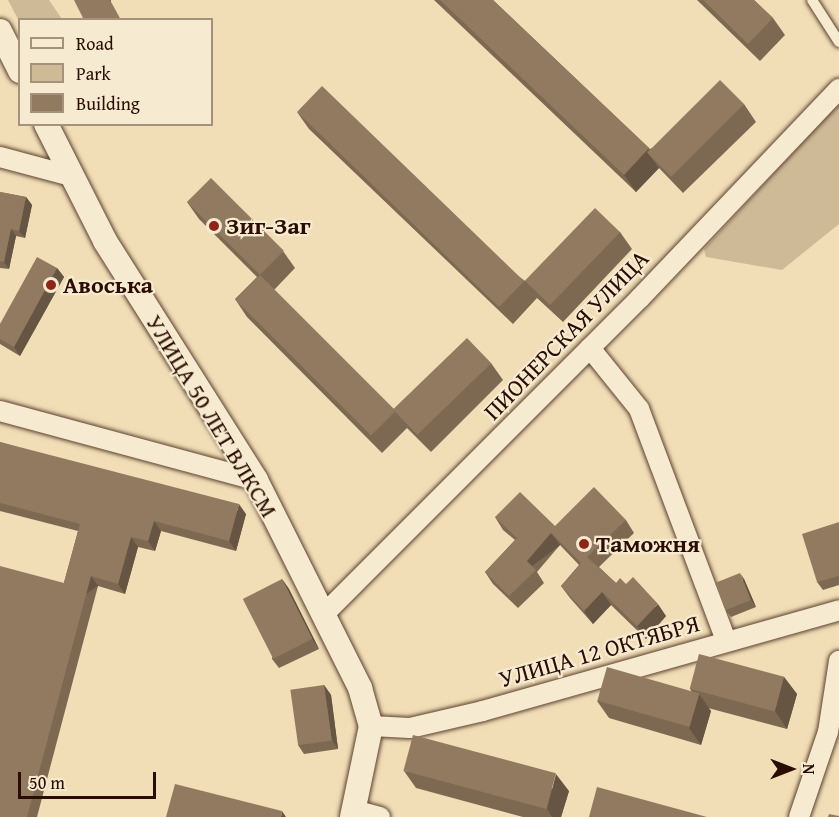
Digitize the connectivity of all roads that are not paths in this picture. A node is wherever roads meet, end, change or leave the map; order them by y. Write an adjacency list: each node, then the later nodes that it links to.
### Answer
1 (812, 0): 3 (lane)
2 (0, 32): 4 (street)
3 (839, 42)
4 (18, 67)
5 (839, 89): 9 (street, ПИОНЕРСКАЯ УЛИЦА)
6 (47, 126): 8 (street, УЛИЦА 50 ЛЕТ ВЛКСМ)
7 (0, 157): 8 (street)
8 (71, 176): 11 (street, УЛИЦА 50 ЛЕТ ВЛКСМ)
9 (590, 348): 13 (street, ПИОНЕРСКАЯ УЛИЦА); 14 (street)
10 (0, 411): 11 (street)
11 (256, 480): 13 (street, УЛИЦА 50 ЛЕТ ВЛКСМ)
12 (839, 610): 14 (street, УЛИЦА 12 ОКТЯБРЯ)
13 (325, 613): 16 (street, УЛИЦА 50 ЛЕТ ВЛКСМ)
14 (726, 641): 16 (street, УЛИЦА 12 ОКТЯБРЯ)
15 (839, 661): 17 (street)
16 (371, 726): 18 (street, УЛИЦА 50 ЛЕТ ВЛКСМ)
17 (834, 731): 20 (street)
18 (353, 814): 19 (street)
19 (380, 817)
20 (799, 817)

